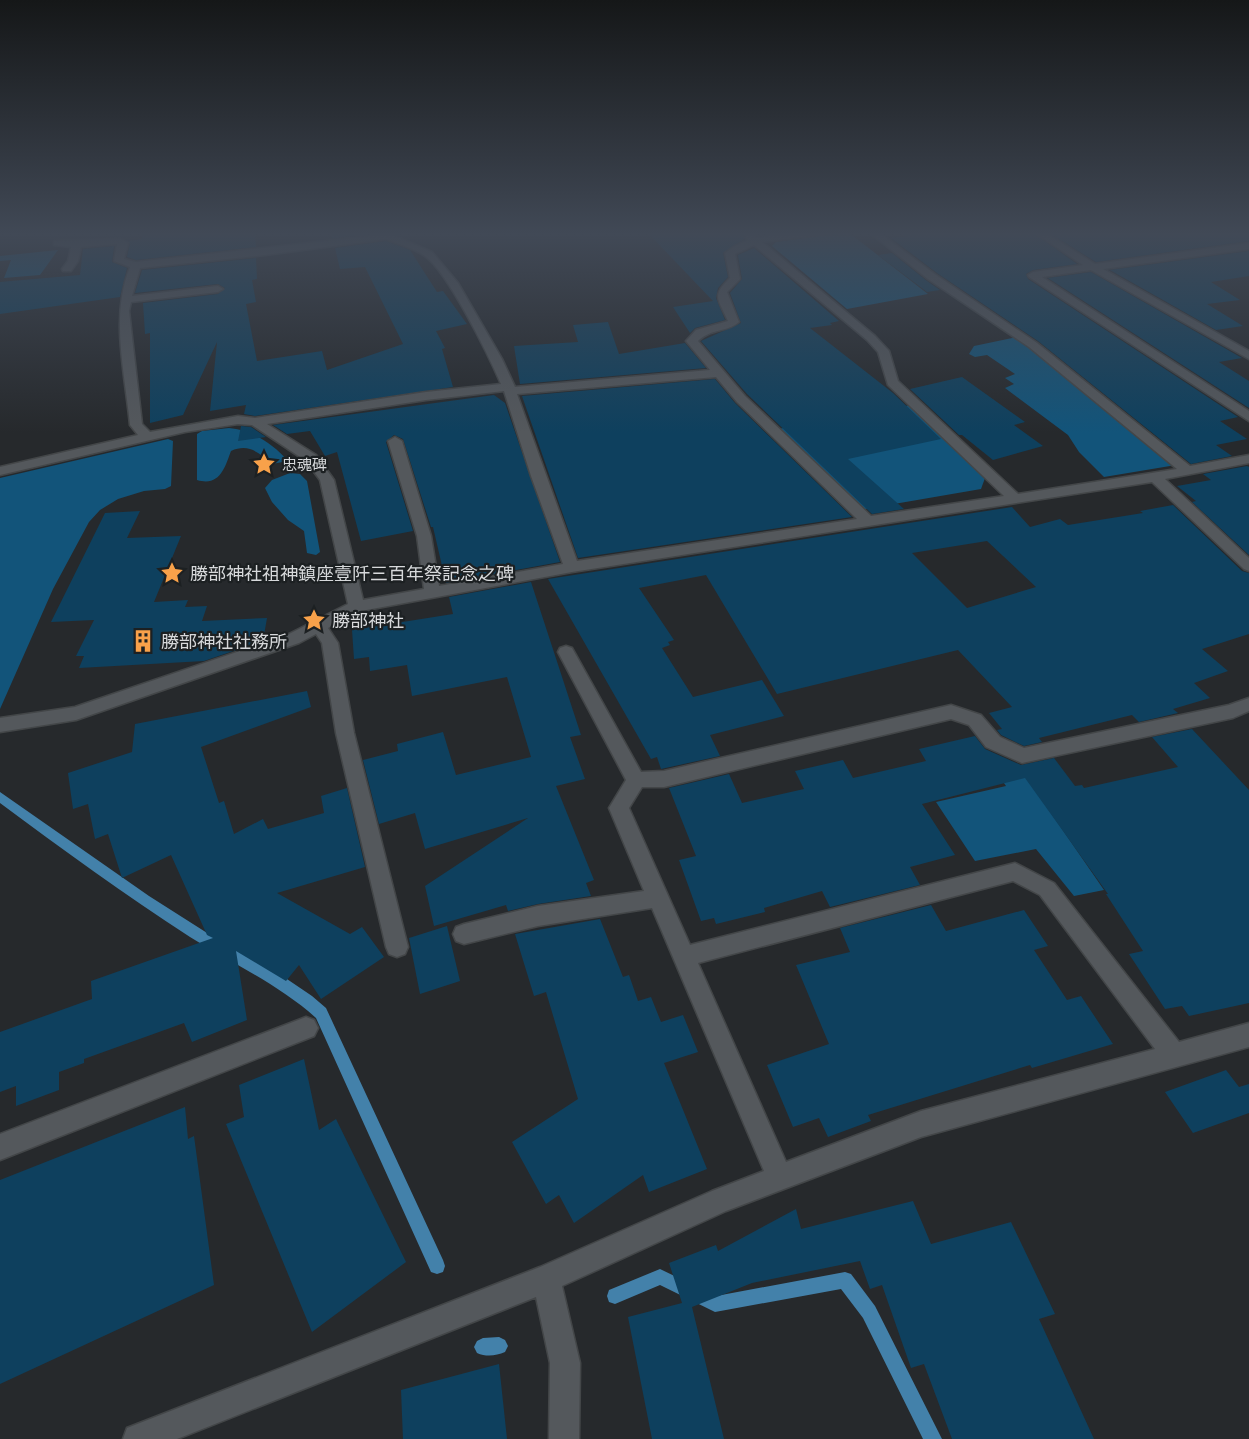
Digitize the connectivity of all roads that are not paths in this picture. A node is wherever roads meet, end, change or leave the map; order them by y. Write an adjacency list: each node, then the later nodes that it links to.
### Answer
1 (132, 299): 8 (street)
2 (463, 299): 11 (street)
3 (723, 299): 10 (street)
4 (824, 299): 20 (street)
5 (965, 299): 18 (street)
6 (1070, 299): 12 (street)
7 (1149, 299): 9 (street)
8 (125, 300): 14 (street)
9 (1249, 356)
10 (718, 374): 11 (street); 21 (street)
11 (510, 389): 13 (street); 23 (street)
12 (1249, 417)
13 (255, 422): 14 (street); 25 (street)
14 (147, 437): 17 (street)
15 (395, 441): 24 (street)
16 (1249, 459): 18 (street)
17 (0, 471)
18 (1188, 471): 19 (street)
19 (1155, 477): 20 (street); 22 (street)
20 (1014, 498): 21 (street)
21 (867, 520): 23 (street)
22 (1249, 566)
23 (572, 567): 24 (street)
24 (432, 591): 25 (street)
25 (357, 606): 26 (street)
26 (318, 625): 29 (street); 33 (street)
27 (566, 652): 30 (street)
28 (1249, 704): 30 (street)
29 (0, 724)
30 (636, 780): 31 (street)
31 (659, 898): 32 (street); 34 (street)
32 (464, 934)
33 (397, 947)
34 (685, 956): 37 (street); 39 (street)
35 (306, 1028): 38 (street)
36 (1249, 1035): 37 (street)
37 (1174, 1055): 39 (street)
38 (0, 1147)
39 (780, 1178): 40 (street)
40 (546, 1279): 41 (street); 42 (street)
41 (138, 1439)
42 (564, 1439)

